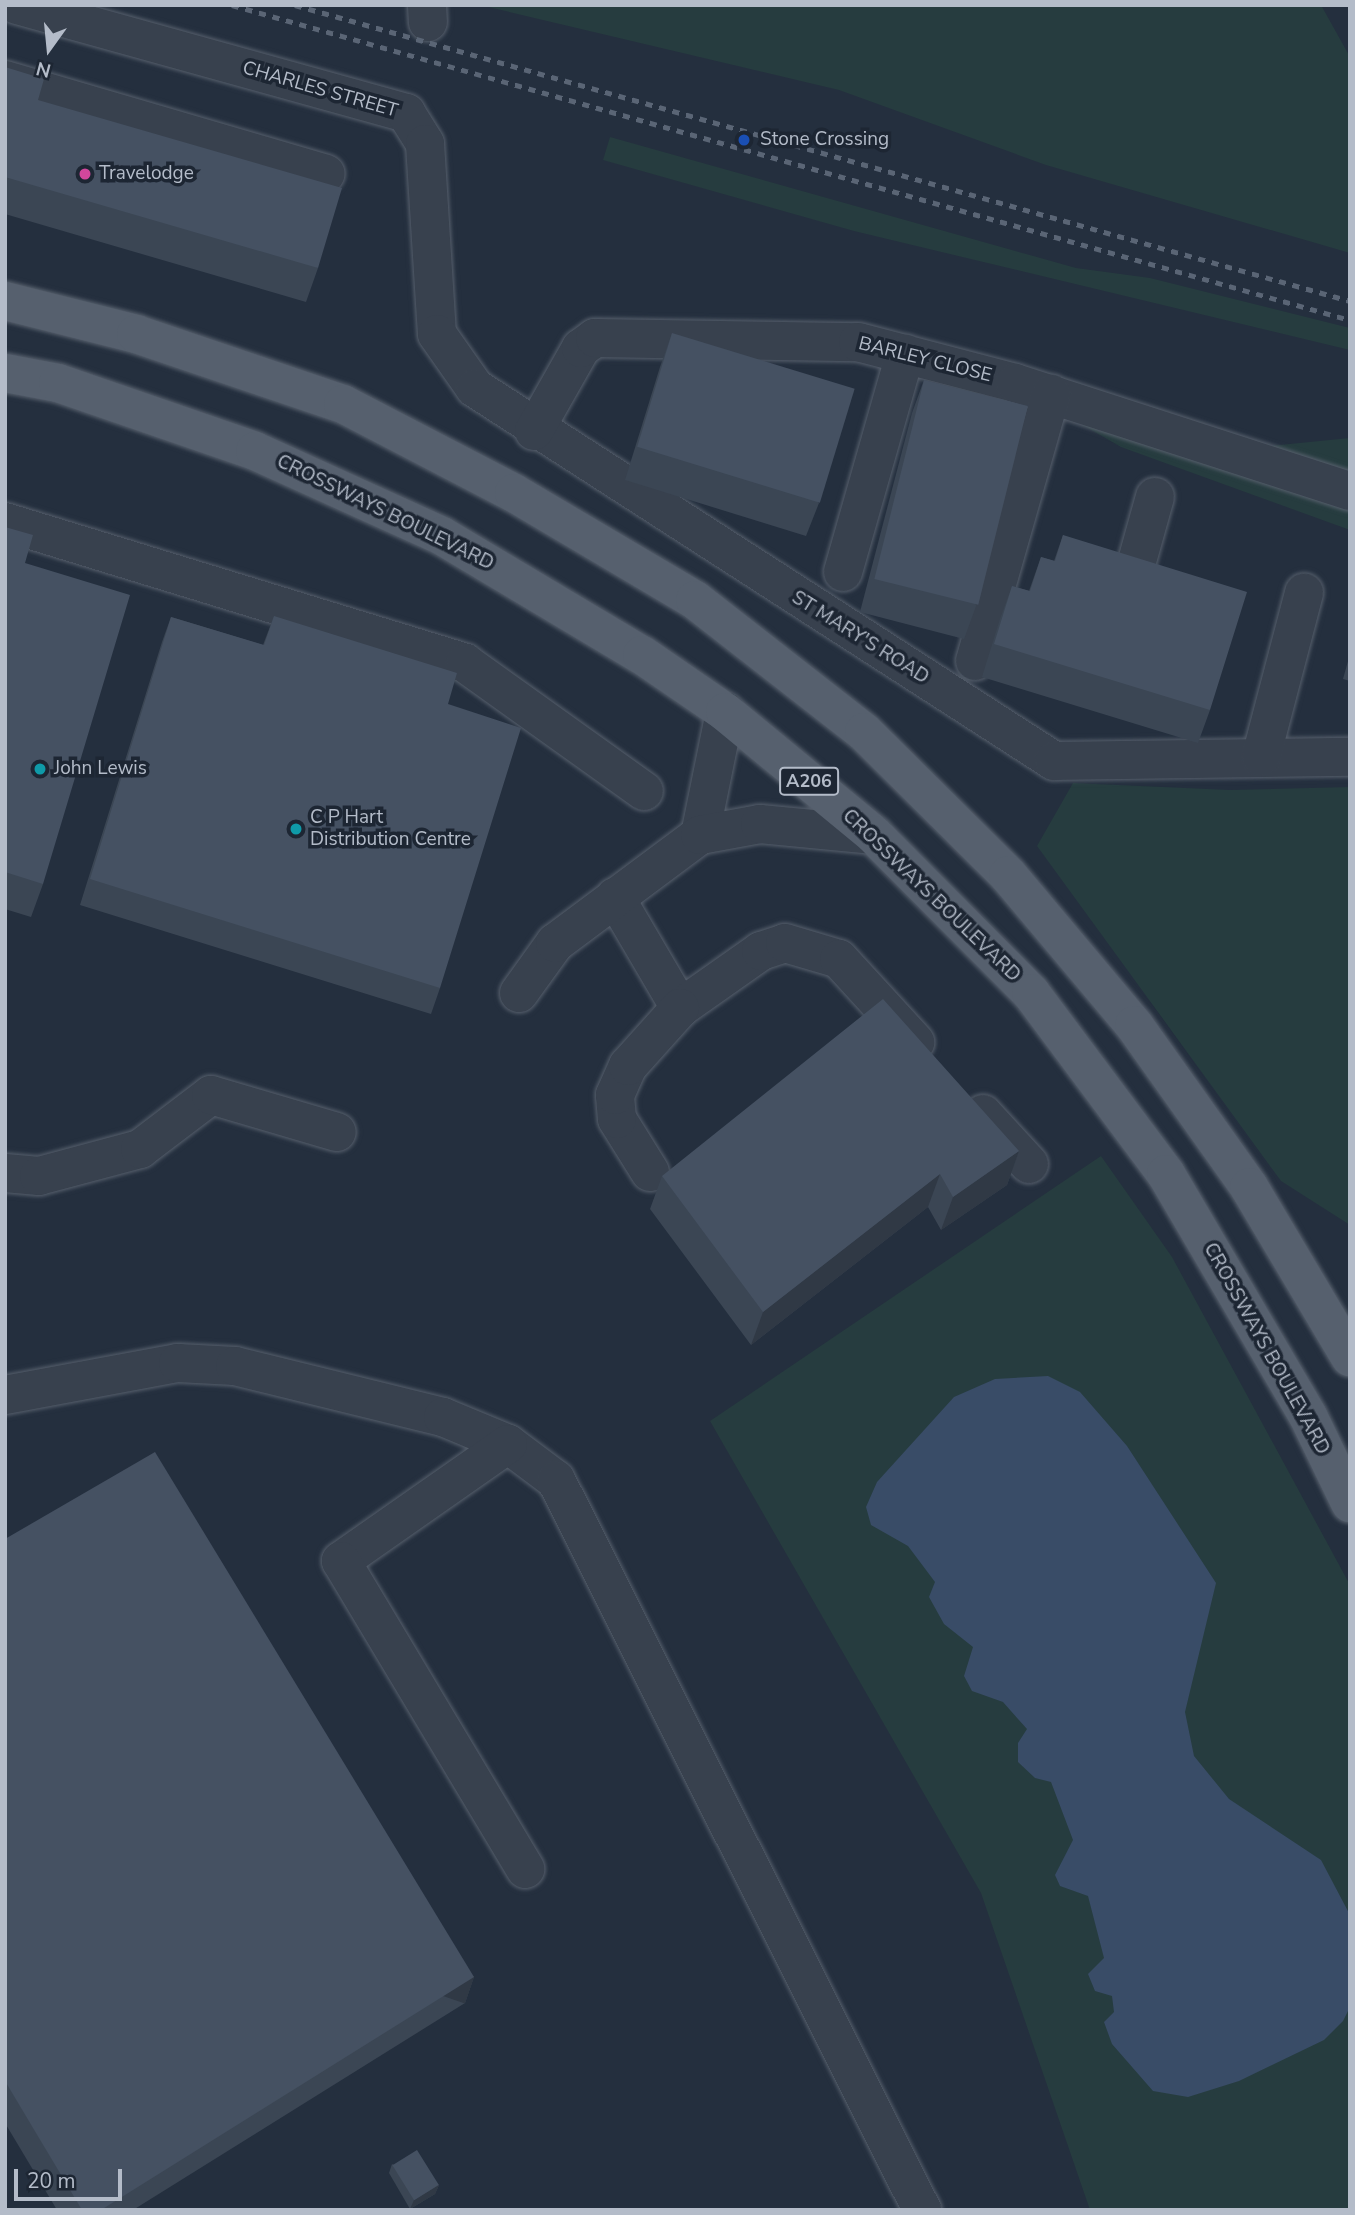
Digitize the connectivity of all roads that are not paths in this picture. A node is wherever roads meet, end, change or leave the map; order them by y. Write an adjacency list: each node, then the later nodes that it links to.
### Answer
1 (17, 5): 5 (street, CHARLES STREET)
2 (5, 80): 3 (street)
3 (326, 174)
4 (5, 301): 34 (main road)
5 (437, 334): 9 (street, ST MARY'S ROAD)
6 (905, 354): 8 (street, BARLEY CLOSE); 9 (street, BARLEY CLOSE); 14 (street)
7 (5, 373): 21 (main road, CROSSWAYS BOULEVARD / A206)
8 (1051, 394): 10 (street, BARLEY CLOSE); 13 (street)
9 (534, 431): 22 (street, ST MARY'S ROAD)
10 (1350, 491)
11 (1155, 497): 18 (street)
12 (5, 522): 24 (street)
13 (1003, 562): 15 (street); 20 (street)
14 (843, 572)
15 (1040, 572)
16 (1090, 586): 18 (street)
17 (1304, 593): 22 (street)
18 (1127, 597): 19 (street)
19 (1164, 607)
20 (975, 661)
21 (725, 712): 25 (street); 26 (main road, CROSSWAYS BOULEVARD / A206)
22 (1262, 757): 23 (street, ST MARY'S ROAD)
23 (1350, 757)
24 (644, 791)
25 (700, 835): 26 (street); 27 (street)
26 (874, 835): 37 (main road, CROSSWAYS BOULEVARD / A206)
27 (615, 897): 28 (street); 29 (street)
28 (519, 993)
29 (680, 1008): 31 (street); 32 (street)
30 (337, 1132): 33 (street)
31 (1029, 1164)
32 (650, 1172)
33 (5, 1173)
34 (1350, 1357)
35 (5, 1395): 36 (street)
36 (508, 1444): 38 (street); 39 (street)
37 (1350, 1503)
38 (525, 1869)
39 (922, 2210)

